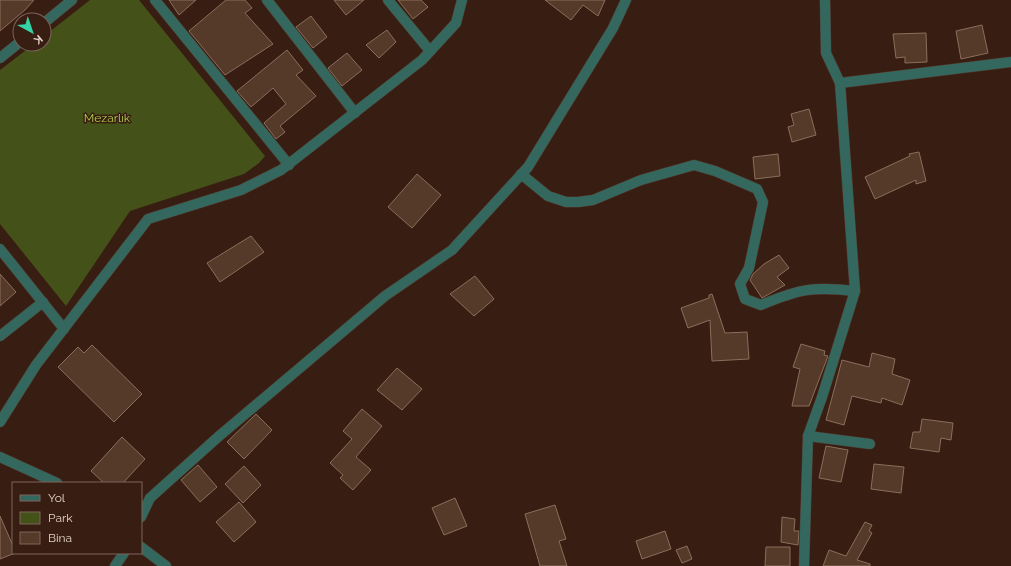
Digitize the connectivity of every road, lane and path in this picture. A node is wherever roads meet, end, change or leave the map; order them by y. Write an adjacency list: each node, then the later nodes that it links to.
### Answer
1 (72, 0): 8 (street)
2 (155, 0): 15 (street)
3 (267, 0): 14 (street)
4 (388, 0): 10 (street)
5 (462, 0): 10 (street)
6 (626, 0): 16 (street)
7 (825, 0): 13 (street)
8 (52, 16)
9 (12, 48): 11 (street)
10 (430, 51): 14 (street)
11 (0, 58)
12 (1011, 62): 13 (street)
13 (840, 83): 18 (street)
14 (355, 113): 15 (street)
15 (289, 164): 20 (street)
16 (521, 174): 18 (street); 27 (street)
17 (0, 249): 19 (street)
18 (855, 291): 23 (street)
19 (42, 302): 20 (street); 21 (street)
20 (64, 329): 22 (street)
21 (0, 336)
22 (0, 422)
23 (808, 436): 24 (street); 32 (street)
24 (870, 444)
25 (0, 457): 26 (street)
26 (55, 482)
27 (142, 515)
28 (142, 548): 31 (street)
29 (123, 554): 30 (street)
30 (116, 566)
31 (166, 566)
32 (804, 566)

